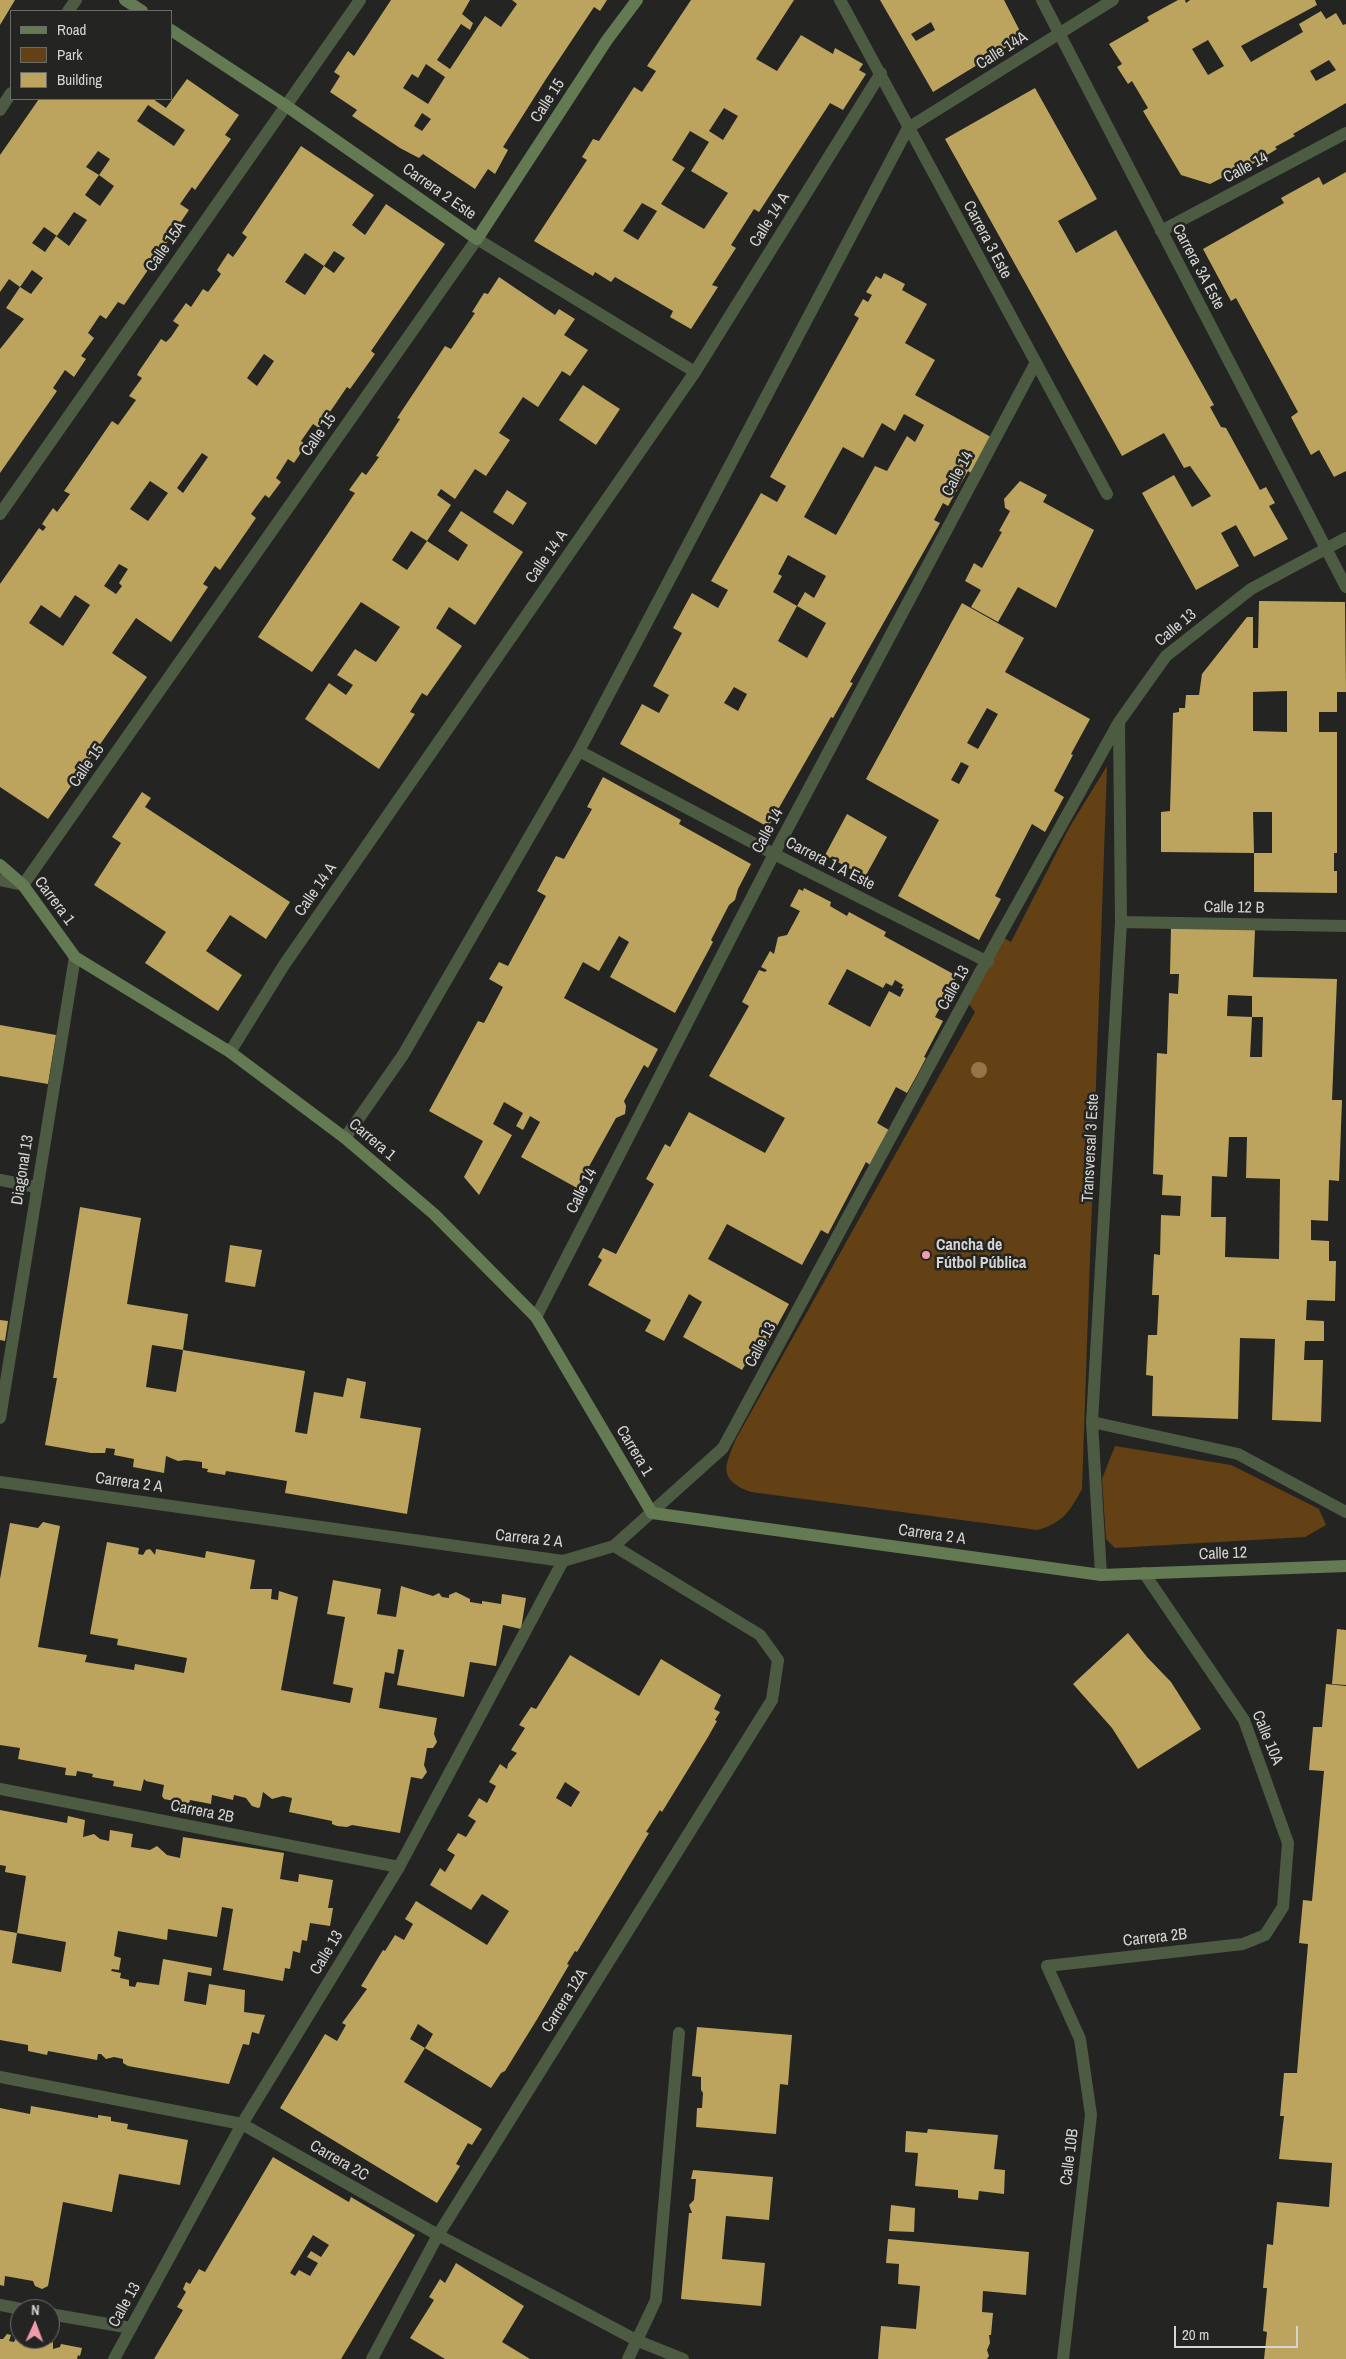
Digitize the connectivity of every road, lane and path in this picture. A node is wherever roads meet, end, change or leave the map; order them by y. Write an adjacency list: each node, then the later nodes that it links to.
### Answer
1 (125, 0): 7 (street)
2 (360, 0): 12 (street, Calle 15A)
3 (637, 0): 17 (street, Calle 15)
4 (840, 0): 10 (street, Carrera 3 Este)
5 (1042, 0): 9 (street, Carrera 3A Este)
6 (1113, 0): 9 (street, Calle 14A)
7 (140, 10)
8 (172, 31): 12 (street, Carrera 2 Este)
9 (1059, 34): 14 (street, Calle 14A); 16 (street, Carrera 3A Este)
10 (882, 73): 14 (street, Carrera 3 Este); 19 (street, Calle 14 A)
11 (10, 95): 13 (street)
12 (285, 105): 17 (street, Carrera 2 Este); 21 (street, Calle 15A)
13 (0, 110)
14 (908, 128): 18 (street, Carrera 3 Este); 26 (street)
15 (1346, 134): 16 (street, Calle 14)
16 (1161, 231): 23 (street, Carrera 3A Este)
17 (477, 239): 19 (street, Carrera 2 Este); 30 (street, Calle 15)
18 (1035, 364): 20 (street, Carrera 3 Este); 27 (street, Calle 14)
19 (695, 372): 35 (street, Calle 14 A)
20 (1107, 494)
21 (0, 514)
22 (1346, 538): 23 (street, Calle 13)
23 (1327, 548): 24 (street, Carrera 3A Este); 25 (street, Calle 13)
24 (1346, 587)
25 (1119, 722): 31 (street, Transversal 3 Este); 34 (street, Calle 13)
26 (579, 751): 27 (street, Carrera 1 A Este); 36 (street)
27 (774, 854): 34 (street, Carrera 1 A Este); 39 (street, Calle 14)
28 (0, 865): 30 (street, Carrera 1)
29 (0, 880): 30 (street)
30 (24, 885): 33 (street, Carrera 1)
31 (1121, 922): 32 (street, Calle 12 B); 41 (street, Transversal 3 Este)
32 (1346, 926)
33 (75, 957): 35 (street, Carrera 1); 38 (street, Diagonal 13)
34 (988, 962): 44 (street, Calle 13)
35 (230, 1052): 36 (street, Carrera 1)
36 (345, 1138): 39 (street, Carrera 1)
37 (0, 1180): 38 (street)
38 (36, 1187): 40 (street, Diagonal 13)
39 (536, 1317): 44 (street, Carrera 1)
40 (0, 1418)
41 (1092, 1422): 43 (street); 49 (street, Transversal 3 Este)
42 (0, 1482): 46 (street, Carrera 2 A)
43 (1346, 1512)
44 (652, 1513): 45 (street, Carrera 2 A); 49 (street, Carrera 2 A)
45 (614, 1546): 46 (street, Carrera 2 A); 57 (street, Carrera 12A)
46 (563, 1561): 51 (street, Calle 13)
47 (1346, 1566): 48 (street, Calle 12)
48 (1144, 1573): 49 (street, Calle 12); 52 (street, Calle 10A)
49 (1100, 1575)
50 (0, 1789): 51 (street, Carrera 2B)
51 (398, 1867): 56 (street, Calle 13)
52 (1265, 1935): 53 (street, Carrera 2B)
53 (1047, 1966): 65 (street, Calle 10B)
54 (679, 2033): 60 (street)
55 (0, 2078): 56 (street, Carrera 2C)
56 (242, 2124): 57 (street, Carrera 2C); 59 (street, Calle 13)
57 (438, 2235): 60 (street, Carrera 2C); 62 (street, Carrera 12A)
58 (60, 2316): 59 (street)
59 (131, 2328): 61 (street, Calle 13)
60 (638, 2341): 63 (street); 64 (street, Carrera 2C)
61 (114, 2359)
62 (372, 2359)
63 (628, 2359)
64 (683, 2359)
65 (1063, 2359)

